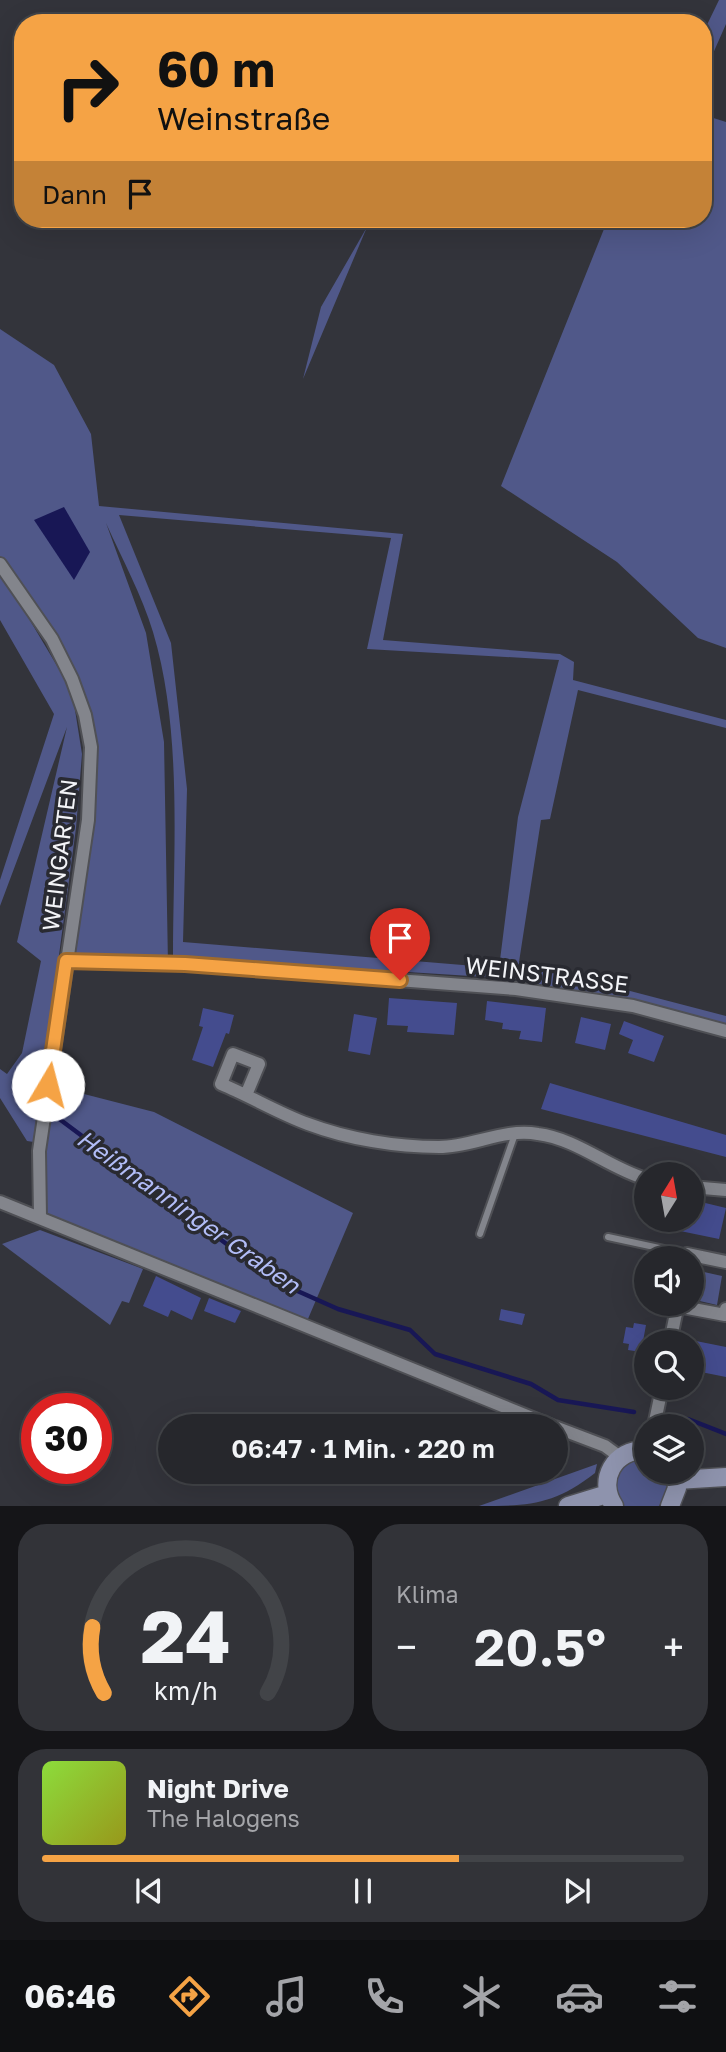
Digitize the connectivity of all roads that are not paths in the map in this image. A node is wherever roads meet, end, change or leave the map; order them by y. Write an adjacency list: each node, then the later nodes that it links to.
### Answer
1 (0, 564): 2 (street, WEINGARTEN)
2 (66, 961): 3 (street, WEINSTRASSE); 10 (street, WEINGARTEN)
3 (726, 1031)
4 (246, 1094): 5 (street)
5 (515, 1133): 6 (street); 11 (lane)
6 (634, 1173)
7 (704, 1188): 8 (street)
8 (726, 1189)
9 (0, 1202): 10 (street)
10 (40, 1216): 18 (street)
11 (480, 1234)
12 (608, 1237): 13 (lane)
13 (645, 1246)
14 (704, 1259): 15 (street)
15 (726, 1262)
16 (726, 1309): 17 (street)
17 (704, 1311)
18 (522, 1414)
19 (568, 1432): 21 (street)
20 (634, 1451): 21 (main road)
21 (620, 1457): 25 (main road)
22 (704, 1477): 23 (main road)
23 (726, 1477)
24 (674, 1484): 27 (main road)
25 (610, 1500): 26 (main road)
26 (568, 1506)
27 (670, 1506)

